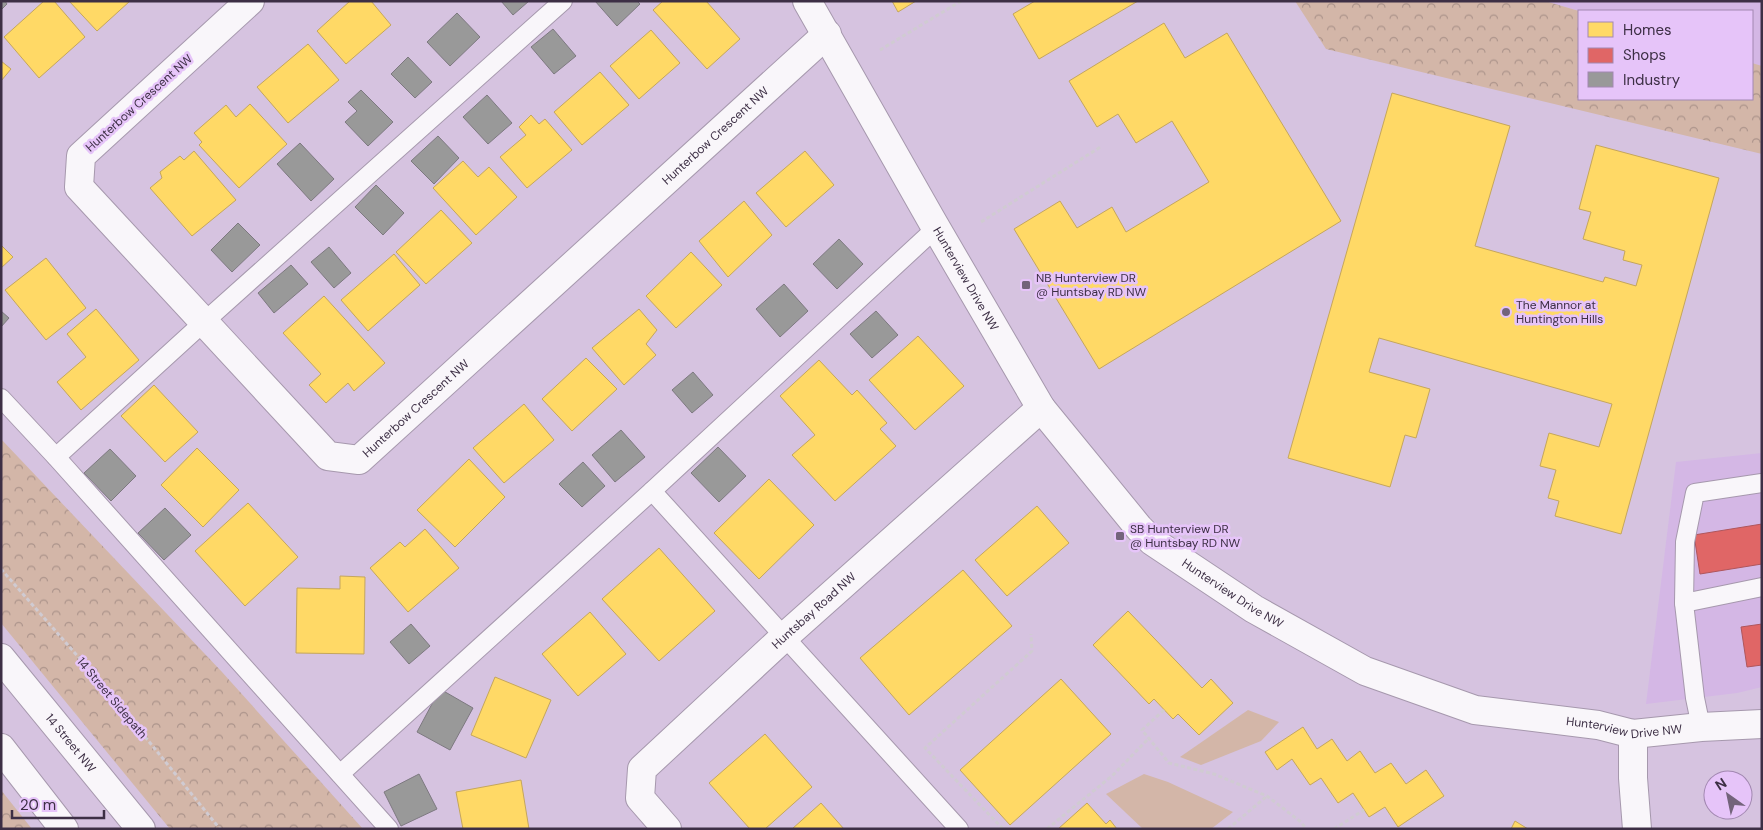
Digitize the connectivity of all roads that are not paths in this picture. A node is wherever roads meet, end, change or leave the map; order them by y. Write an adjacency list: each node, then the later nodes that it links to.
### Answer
1 (250, 1): 6 (street, Hunterbow Crescent NW)
2 (563, 1): 6 (lane)
3 (808, 1): 4 (street, Hunterview Drive NW)
4 (826, 34): 5 (street, Hunterview Drive NW); 6 (street, Hunterbow Crescent NW)
5 (936, 228): 8 (street, Hunterview Drive NW); 11 (lane)
6 (204, 322): 9 (lane)
7 (1, 398): 9 (lane)
8 (1041, 408): 14 (street, Huntsbay Road NW); 18 (street, Hunterview Drive NW)
9 (56, 458): 20 (lane)
10 (1762, 483): 13 (lane)
11 (652, 491): 14 (lane); 20 (lane)
12 (1762, 587): 13 (lane)
13 (1684, 603): 17 (lane)
14 (784, 638): 24 (street, Huntsbay Road NW); 25 (lane)
15 (1, 658): 22 (street, 14 Street NW)
16 (1762, 724): 17 (street, Hunterview Drive NW)
17 (1701, 727): 18 (street, Hunterview Drive NW)
18 (1633, 734): 26 (street)
19 (1, 748): 21 (street)
20 (340, 774): 23 (lane)
21 (64, 829)
22 (141, 829)
23 (389, 829)
24 (667, 829)
25 (958, 829)
26 (1637, 829)

